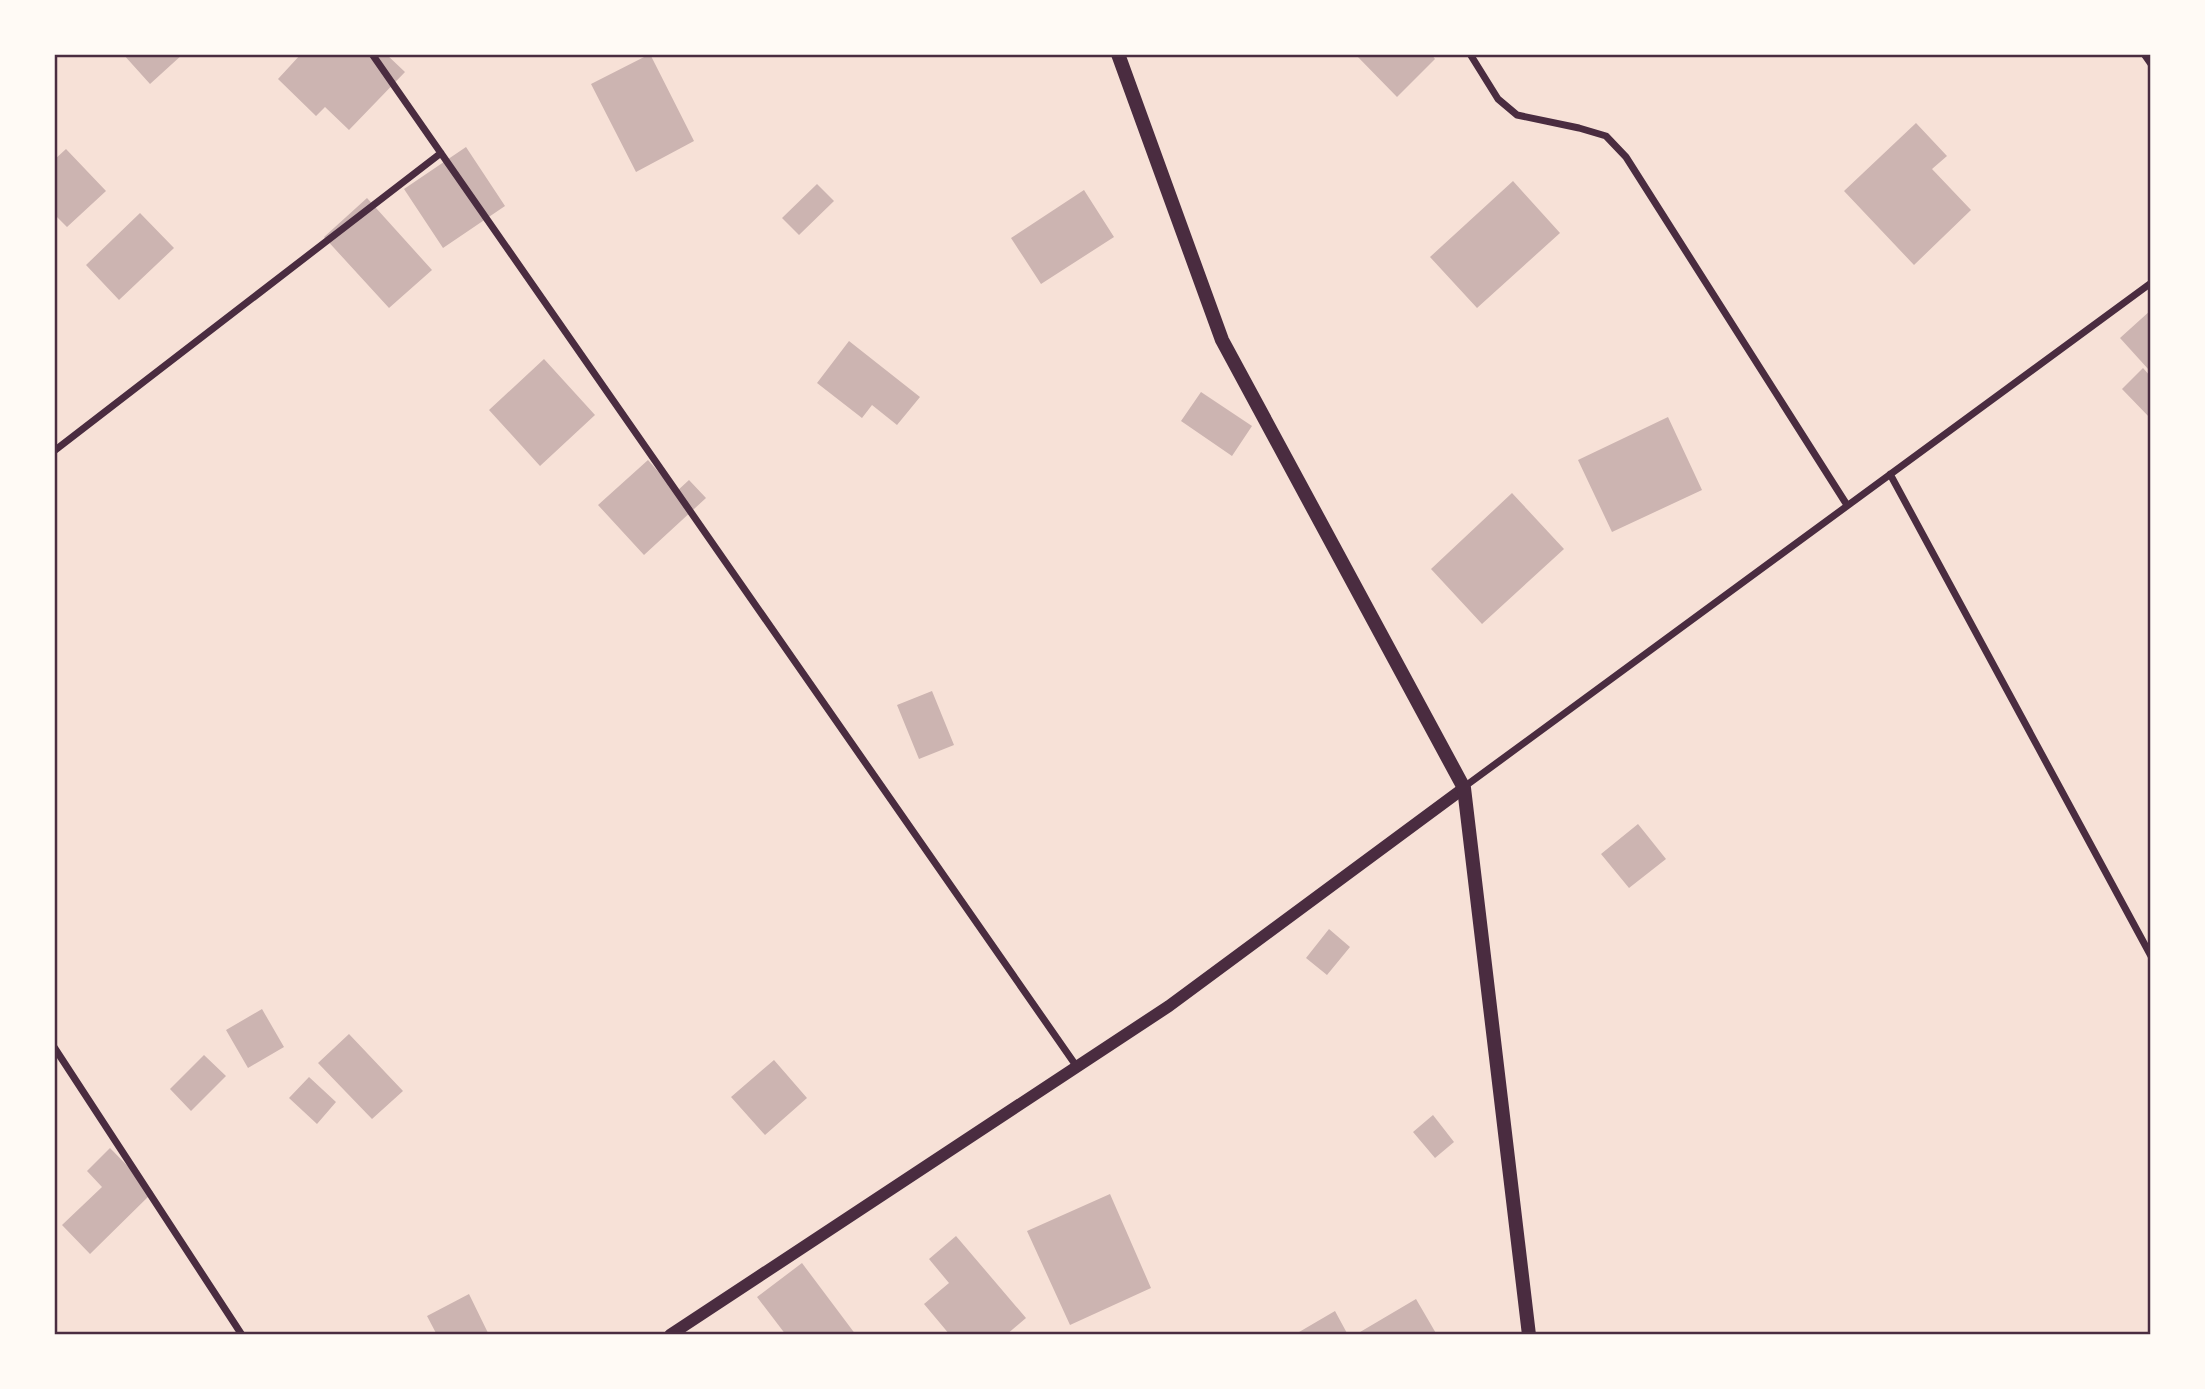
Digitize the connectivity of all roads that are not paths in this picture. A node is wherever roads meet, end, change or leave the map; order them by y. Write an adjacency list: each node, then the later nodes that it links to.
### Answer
1 (372, 54): 6 (street)
2 (1118, 54): 11 (main road)
3 (1470, 54): 10 (street)
4 (2144, 54): 5 (street)
5 (2151, 64)
6 (441, 153): 8 (street); 14 (street)
7 (2151, 283): 9 (street)
8 (54, 451)
9 (1890, 474): 10 (street); 12 (street)
10 (1847, 505): 11 (street)
11 (1464, 788): 14 (street); 17 (main road)
12 (2151, 956)
13 (54, 1047): 15 (street)
14 (1077, 1067): 16 (street)
15 (242, 1335)
16 (670, 1335)
17 (1529, 1335)

